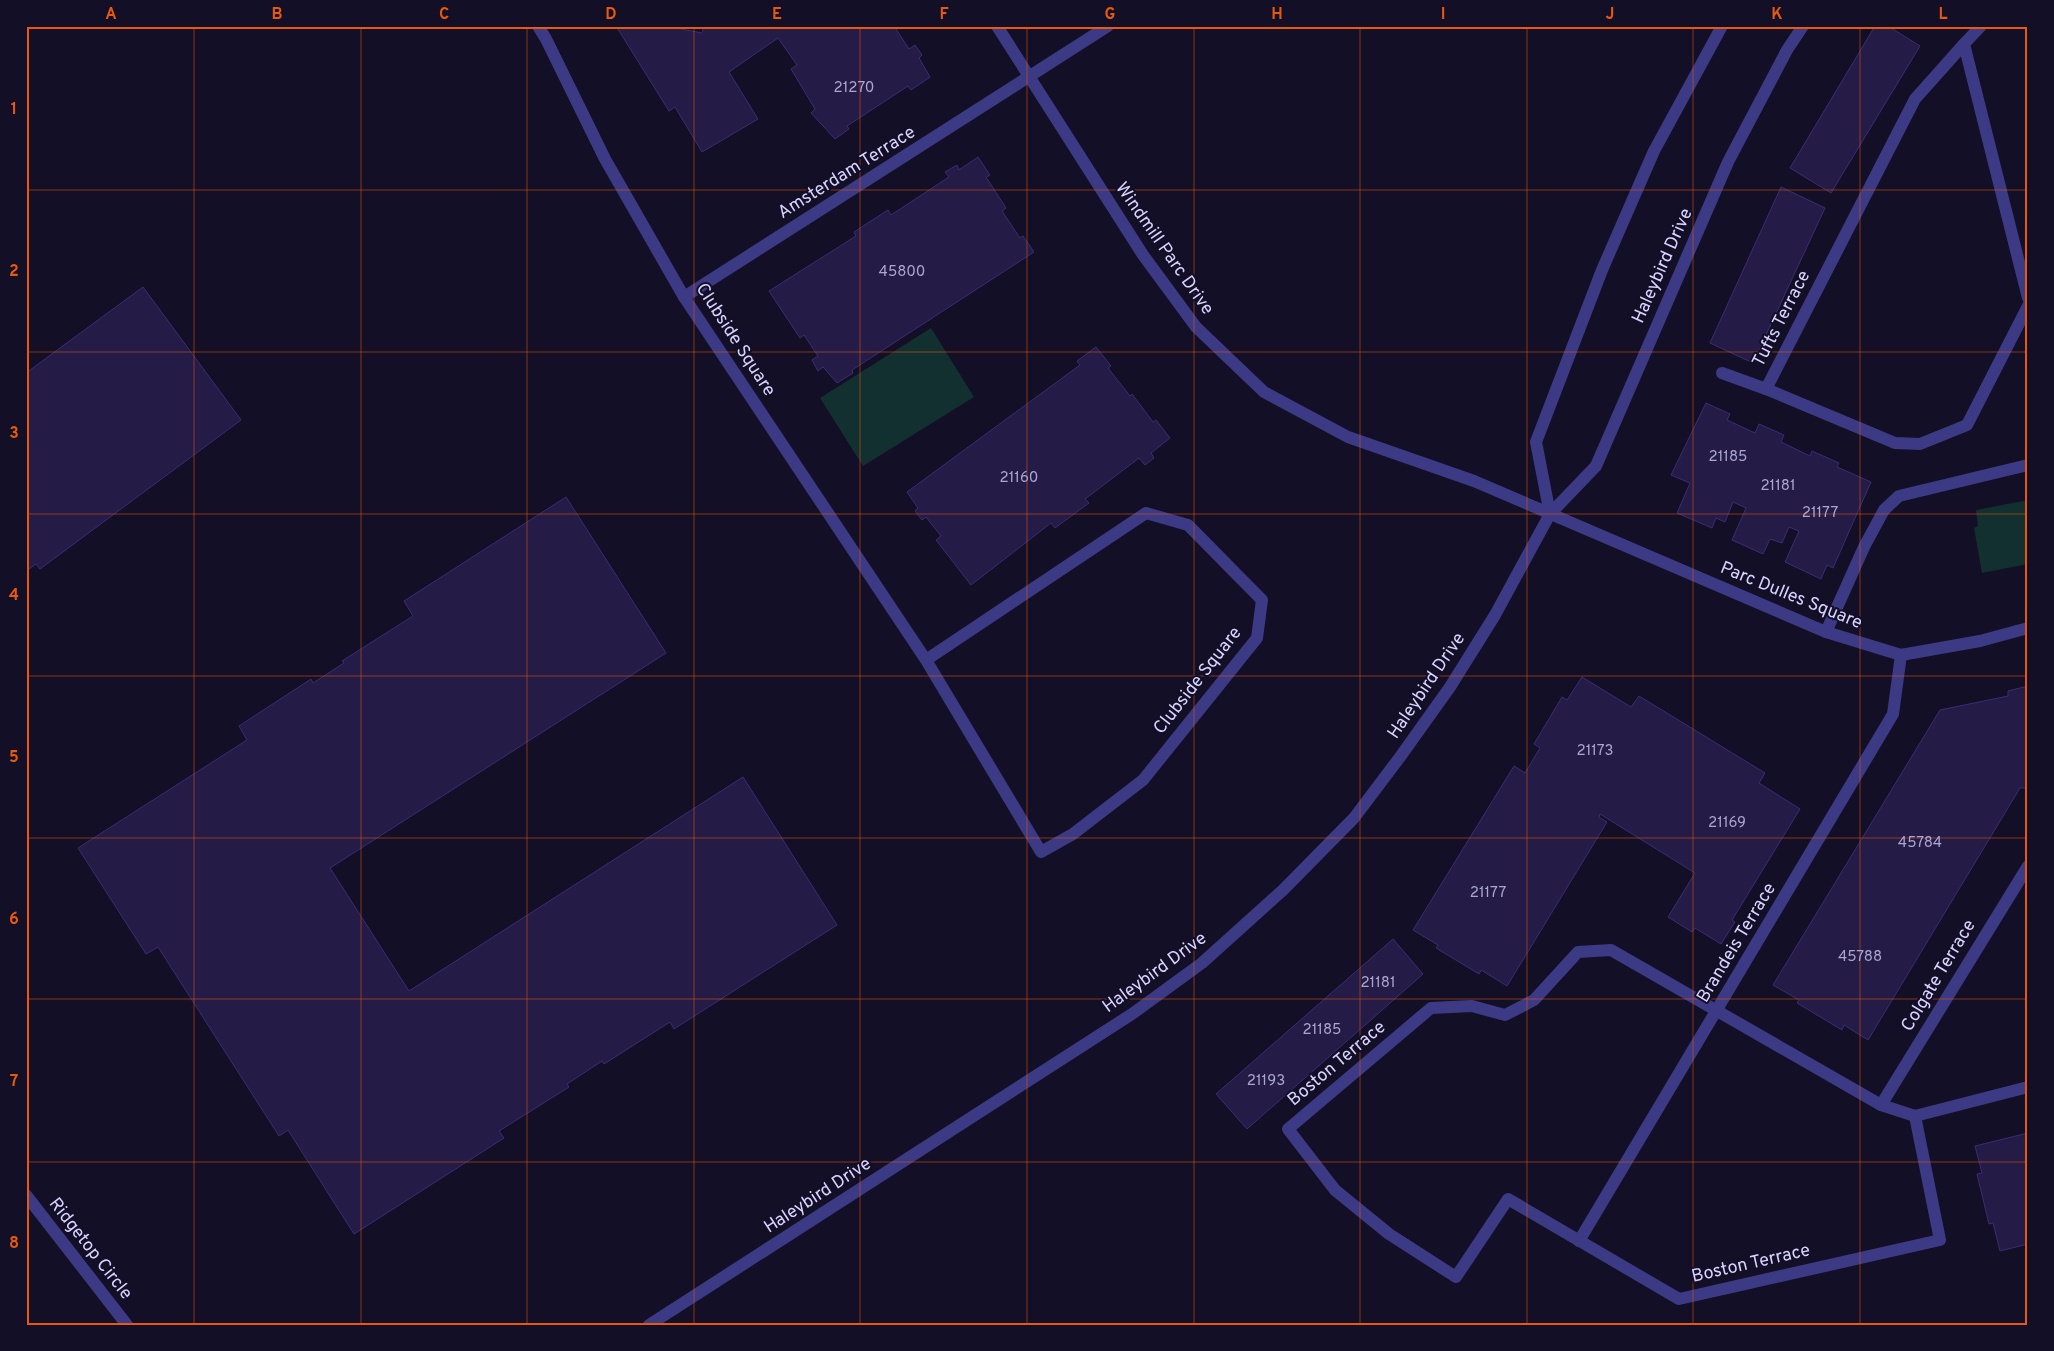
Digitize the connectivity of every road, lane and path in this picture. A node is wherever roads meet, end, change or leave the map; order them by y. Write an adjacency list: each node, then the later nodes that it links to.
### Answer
1 (538, 26): 9 (street, Clubside Square)
2 (997, 26): 8 (street, Windmill Parc Drive)
3 (1108, 26): 8 (street, Amsterdam Terrace)
4 (1722, 26): 15 (street)
5 (1802, 26): 15 (street, Haleybird Drive)
6 (1981, 26): 7 (street, Tufts Terrace)
7 (1964, 44): 10 (street); 13 (street, Tufts Terrace)
8 (1029, 78): 9 (street, Amsterdam Terrace); 15 (street, Windmill Parc Drive)
9 (684, 297): 19 (street, Clubside Square)
10 (2028, 298)
11 (2028, 306): 13 (street, Tufts Terrace)
12 (1722, 373): 13 (street)
13 (1766, 389)
14 (2028, 465): 17 (street)
15 (1550, 514): 17 (street, Parc Dulles Square); 28 (street, Haleybird Drive)
16 (2028, 628): 18 (street, Parc Dulles Square)
17 (1826, 632): 18 (street, Parc Dulles Square)
18 (1901, 655): 21 (street, Brandeis Terrace)
19 (926, 660): 19 (street, Clubside Square)
20 (2028, 866): 23 (street, Colgate Terrace)
21 (1717, 1011): 23 (street, Boston Terrace); 26 (street, Brandeis Terrace); 26 (street, Boston Terrace)
22 (2028, 1087): 24 (street)
23 (1881, 1105): 24 (street, Boston Terrace)
24 (1915, 1116): 26 (street, Boston Terrace)
25 (26, 1195): 27 (street, Ridgetop Circle)
26 (1579, 1240)
27 (127, 1325)
28 (649, 1325)

